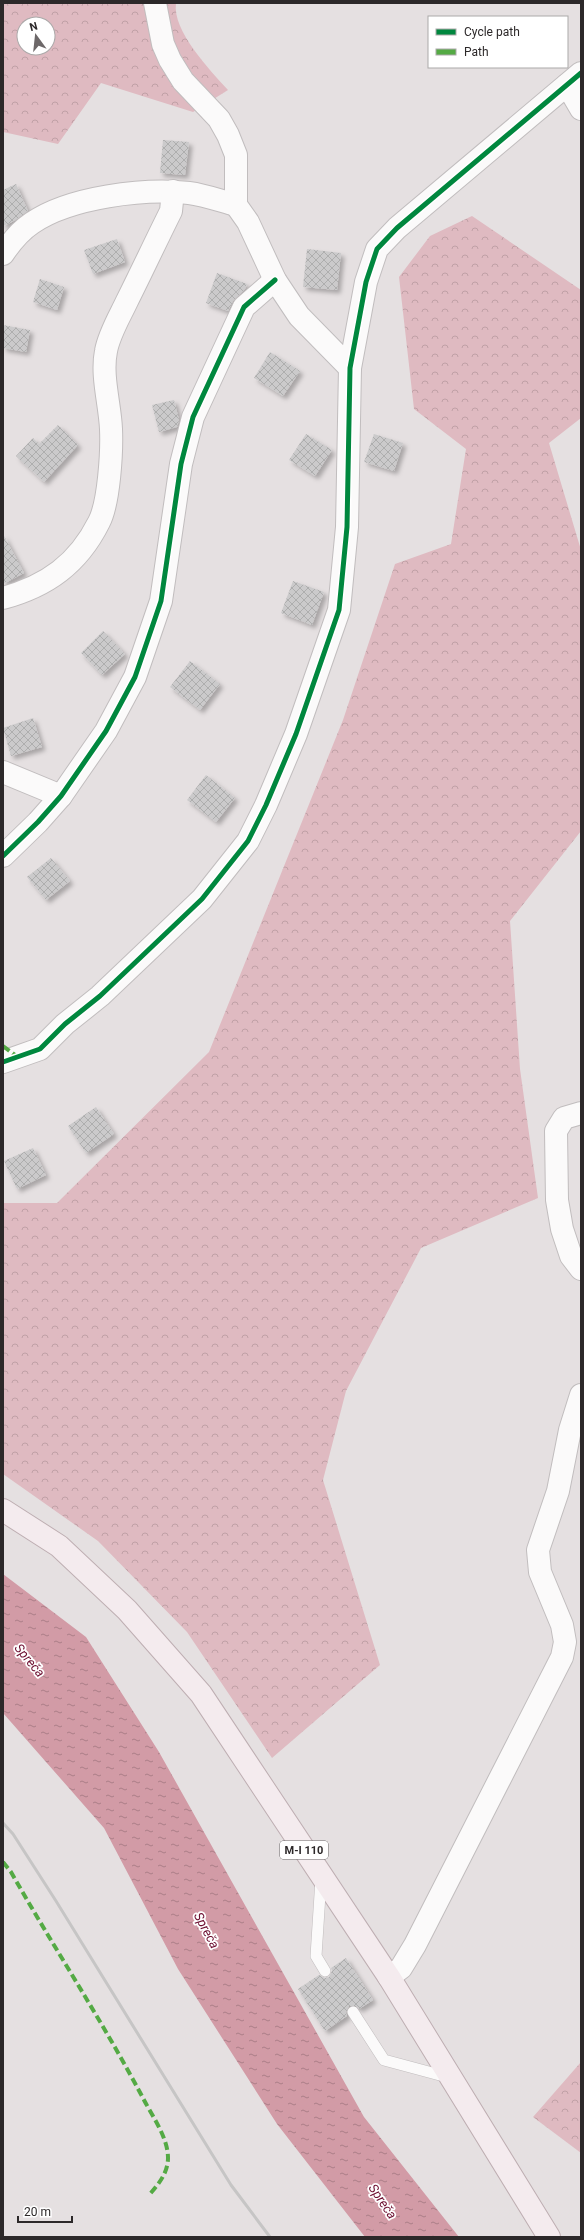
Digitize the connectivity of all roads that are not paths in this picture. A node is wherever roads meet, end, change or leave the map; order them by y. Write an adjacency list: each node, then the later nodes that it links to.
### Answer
1 (155, 3): 5 (street)
2 (574, 79): 3 (street); 8 (street)
3 (581, 109)
4 (173, 191): 5 (street); 6 (street); 9 (street)
5 (236, 205): 7 (street)
6 (3, 254)
7 (275, 280): 8 (street); 11 (street)
8 (350, 368): 13 (street)
9 (3, 598)
10 (3, 772): 11 (street)
11 (61, 796): 12 (street)
12 (3, 856)
13 (3, 1062)
14 (581, 1114): 15 (street)
15 (581, 1269)
16 (581, 1395): 20 (street)
17 (3, 1510): 18 (main road, M-I 110)
18 (321, 1876): 19 (lane); 20 (main road, M-I 110)
19 (325, 1971)
20 (388, 1977): 22 (main road, M-I 110)
21 (353, 2012): 22 (lane)
22 (451, 2078): 23 (main road, M-I 110)
23 (550, 2237)

